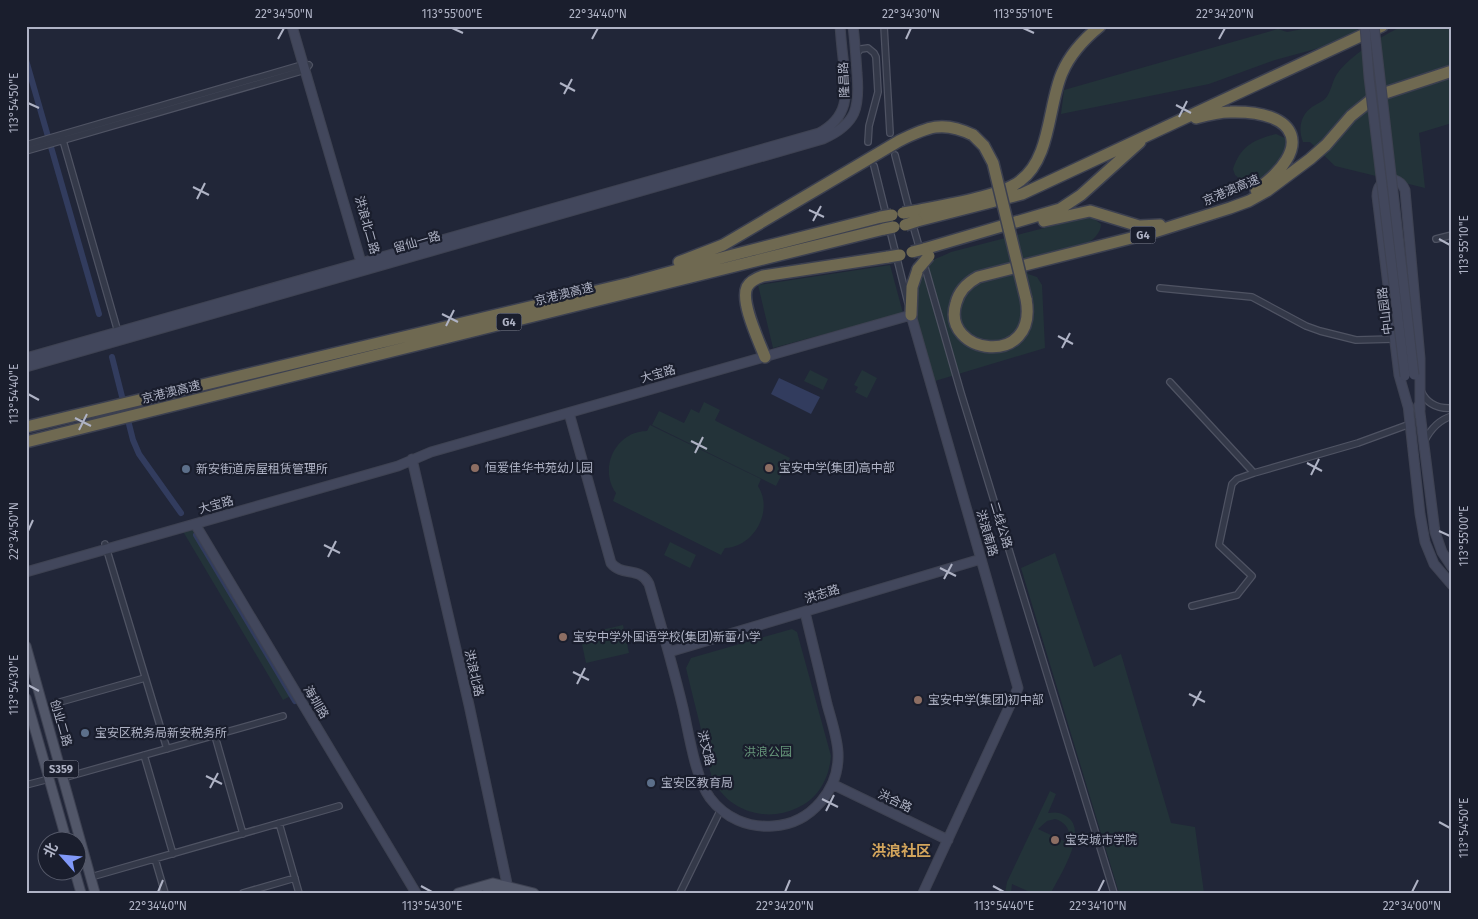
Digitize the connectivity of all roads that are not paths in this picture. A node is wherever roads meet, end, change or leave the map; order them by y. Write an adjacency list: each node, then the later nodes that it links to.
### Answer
1 (292, 26): 11 (main road, 洪浪北二路)
2 (298, 26): 11 (main road, 洪浪北二路)
3 (840, 26): 17 (main road, 隆昌路)
4 (853, 26): 10 (main road, 隆昌路)
5 (884, 26): 14 (street)
6 (1100, 26): 24 (highway, G4)
7 (1365, 26): 42 (main road, 中山园路, bridge)
8 (1374, 26): 42 (main road, 中山园路, bridge)
9 (1382, 26): 13 (highway, G4)
10 (856, 54): 17 (main road, 隆昌路); 18 (street)
11 (306, 67): 16 (street); 30 (main road, 洪浪北二路); 32 (main road, 洪浪北二路)
12 (1452, 71): 26 (highway, 京港澳高速 / G4)
13 (1165, 127): 15 (highway, G4); 27 (highway)
14 (890, 133)
15 (1152, 133): 24 (highway, G4); 31 (highway)
16 (62, 138): 19 (street); 37 (street)
17 (814, 138): 32 (main road, 留仙一路)
18 (868, 142)
19 (41, 144): 20 (street); 21 (street)
20 (26, 145)
21 (26, 151)
22 (895, 155): 99 (street, 二线公路)
23 (874, 166): 36 (street, 洪浪南路)
24 (916, 216): 25 (highway, G4, bridge)
25 (893, 221): 35 (highway, 京港澳高速 / G4); 52 (highway, 京港澳高速 / G4)
26 (1179, 224): 27 (highway); 35 (highway, 京港澳高速 / G4, bridge)
27 (1153, 225): 31 (highway)
28 (1452, 235): 29 (street)
29 (1436, 239)
30 (355, 243): 32 (main road, 洪浪北二路); 33 (main road)
31 (926, 253): 36 (highway, bridge); 39 (highway, bridge)
32 (364, 265): 33 (main road, 留仙一路); 41 (main road, 留仙一路)
33 (341, 269): 37 (main road, 留仙一路)
34 (1160, 288): 38 (street)
35 (589, 292): 51 (highway, 京港澳高速 / G4)
36 (911, 315): 39 (main road, 大宝路); 58 (main road, 洪浪南路)
37 (118, 332): 40 (main road, 留仙一路)
38 (1394, 339): 44 (main road); 46 (main road)
39 (765, 357): 48 (main road, 大宝路)
40 (26, 358)
41 (26, 367)
42 (1410, 376): 46 (main road, 中山园路); 47 (main road, 中山园路)
43 (1170, 382): 55 (street)
44 (1420, 388): 45 (street); 47 (main road)
45 (1452, 408)
46 (1408, 410): 50 (main road, 中山园路)
47 (1420, 410): 53 (main road, 中山园路)
48 (569, 413): 54 (main road, 大宝路); 66 (main road, 洪文路)
49 (1452, 416): 53 (street)
50 (1410, 424): 55 (street); 62 (main road, 中山园路)
51 (26, 426)
52 (26, 442)
53 (1424, 442): 60 (main road, 中山园路)
54 (412, 459): 56 (main road, 大宝路); 57 (main road, 大宝路); 88 (main road, 洪浪北路)
55 (1254, 473): 63 (street)
56 (195, 524): 57 (main road, 大宝路); 93 (main road, 海圳路)
57 (106, 547): 59 (main road, 大宝路); 61 (main road, 大宝路); 67 (street)
58 (982, 559): 64 (main road, 洪志路); 83 (main road, 洪浪南路)
59 (26, 567)
60 (1452, 567)
61 (26, 572)
62 (1452, 585)
63 (1192, 606)
64 (805, 612): 66 (main road, 洪志路); 76 (main road, 洪文路)
65 (26, 646): 74 (main road, 创业二路 / S359)
66 (669, 652): 79 (main road, 洪文路)
67 (145, 678): 69 (street); 72 (street)
68 (26, 698): 75 (main road, S359)
69 (53, 704)
70 (283, 716): 71 (street)
71 (214, 736): 72 (street); 82 (street)
72 (167, 749): 73 (street)
73 (144, 755): 74 (street); 84 (street)
74 (63, 778): 86 (main road, 创业二路 / S359)
75 (49, 779): 77 (street); 81 (main road, S359)
76 (832, 784): 79 (main road, 洪文路); 83 (main road, 洪合路)
77 (26, 785)
78 (339, 806): 80 (street)
79 (720, 809): 97 (street)
80 (279, 823): 82 (street); 87 (street)
81 (64, 832)
82 (243, 834): 84 (street)
83 (948, 840): 98 (main road, 洪浪南路)
84 (173, 854): 85 (street)
85 (155, 859): 86 (street); 90 (street)
86 (91, 878): 89 (main road, 创业二路 / S359)
87 (294, 878): 91 (street); 92 (street)
88 (506, 891): 94 (main road); 95 (main road); 96 (main road)
89 (95, 893)
90 (165, 893)
91 (243, 893)
92 (299, 893)
93 (416, 893)
94 (458, 893)
95 (487, 893)
96 (534, 893)
97 (680, 893)
98 (923, 893)
99 (1114, 893)

